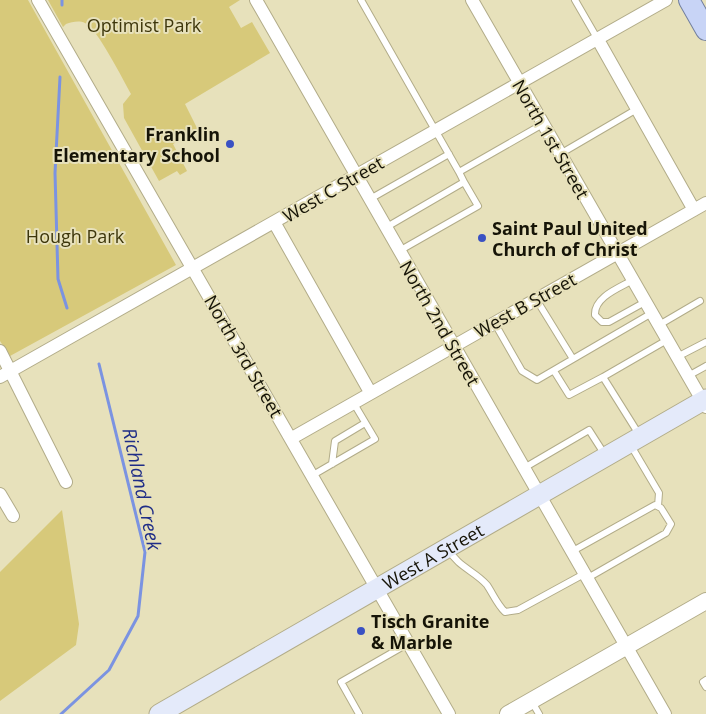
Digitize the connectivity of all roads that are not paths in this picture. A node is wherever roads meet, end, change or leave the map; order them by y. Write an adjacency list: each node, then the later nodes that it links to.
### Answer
1 (38, 0): 26 (street, North 3rd Street)
2 (361, 0): 13 (lane)
3 (472, 0): 10 (street, North 1st Street)
4 (575, 0): 9 (lane)
5 (666, 0): 9 (street, West C Street)
6 (689, 0): 8 (main road)
7 (260, 1): 17 (street, North 2nd Street)
8 (706, 30)
9 (597, 38): 10 (street, West C Street); 11 (street)
10 (518, 82): 12 (street, North 1st Street); 13 (street, West C Street)
11 (637, 109): 15 (lane); 21 (street)
12 (543, 124): 15 (street, North 1st Street); 16 (lane)
13 (435, 130): 14 (lane); 17 (street, West C Street)
14 (449, 154): 16 (lane); 19 (lane)
15 (560, 154): 25 (street, North 1st Street)
16 (459, 172): 18 (lane)
17 (355, 176): 19 (street, North 2nd Street); 22 (street, West C Street)
18 (464, 182): 23 (lane); 24 (lane)
19 (369, 200): 23 (street, North 2nd Street)
20 (706, 203): 21 (street, West B Street)
21 (694, 210): 25 (street, West B Street)
22 (274, 222): 26 (street, West C Street); 44 (street)
23 (385, 228): 24 (street, North 2nd Street)
24 (399, 251): 35 (street, North 2nd Street)
25 (618, 253): 27 (street, North 1st Street); 28 (street, West B Street)
26 (194, 269): 41 (street, West C Street); 48 (street, North 3rd Street)
27 (633, 280): 30 (street, North 1st Street); 30 (lane)
28 (536, 299): 31 (street, West B Street); 38 (lane)
29 (700, 301): 32 (lane)
30 (649, 308): 32 (street, North 1st Street); 38 (lane)
31 (494, 322): 35 (street, West B Street); 40 (lane)
32 (659, 325): 33 (street, North 1st Street)
33 (667, 340): 37 (street, North 1st Street); 43 (lane)
34 (706, 342): 37 (lane)
35 (454, 345): 44 (street, West B Street); 52 (street, North 2nd Street)
36 (0, 351): 41 (street)
37 (677, 357): 42 (street, North 1st Street)
38 (573, 359): 40 (lane)
39 (706, 366): 42 (lane)
40 (554, 371): 43 (lane)
41 (5, 374): 54 (street)
42 (688, 376): 46 (street, North 1st Street)
43 (603, 377): 49 (lane)
44 (370, 392): 45 (street, West B Street)
45 (353, 402): 47 (lane); 48 (street, West B Street)
46 (705, 403): 49 (main road, West A Street)
47 (365, 423): 51 (lane); 51 (lane)
48 (292, 438): 53 (street, North 3rd Street)
49 (635, 440): 50 (main road, West A Street); 57 (lane)
50 (606, 456): 52 (lane); 56 (main road, West A Street)
51 (332, 464): 53 (lane)
52 (523, 469): 56 (street, North 2nd Street)
53 (313, 474): 62 (street, North 3rd Street)
54 (66, 482)
55 (0, 494): 58 (street)
56 (538, 496): 59 (main road, West A Street); 60 (street, North 2nd Street)
57 (658, 506): 60 (lane); 61 (lane)
58 (13, 516)
59 (448, 547): 61 (lane); 62 (main road, West A Street)
60 (571, 552): 61 (street, North 2nd Street)
61 (585, 576): 65 (street, North 2nd Street)
62 (377, 587): 64 (street, North 3rd Street); 69 (main road, West A Street)
63 (706, 601): 65 (street)
64 (409, 643): 70 (lane); 71 (street, North 3rd Street)
65 (626, 646): 68 (street); 73 (street, North 2nd Street)
66 (706, 680): 67 (lane)
67 (706, 687)
68 (535, 707): 72 (street)
69 (169, 711)
70 (359, 714)
71 (449, 714)
72 (508, 714)
73 (665, 714)

